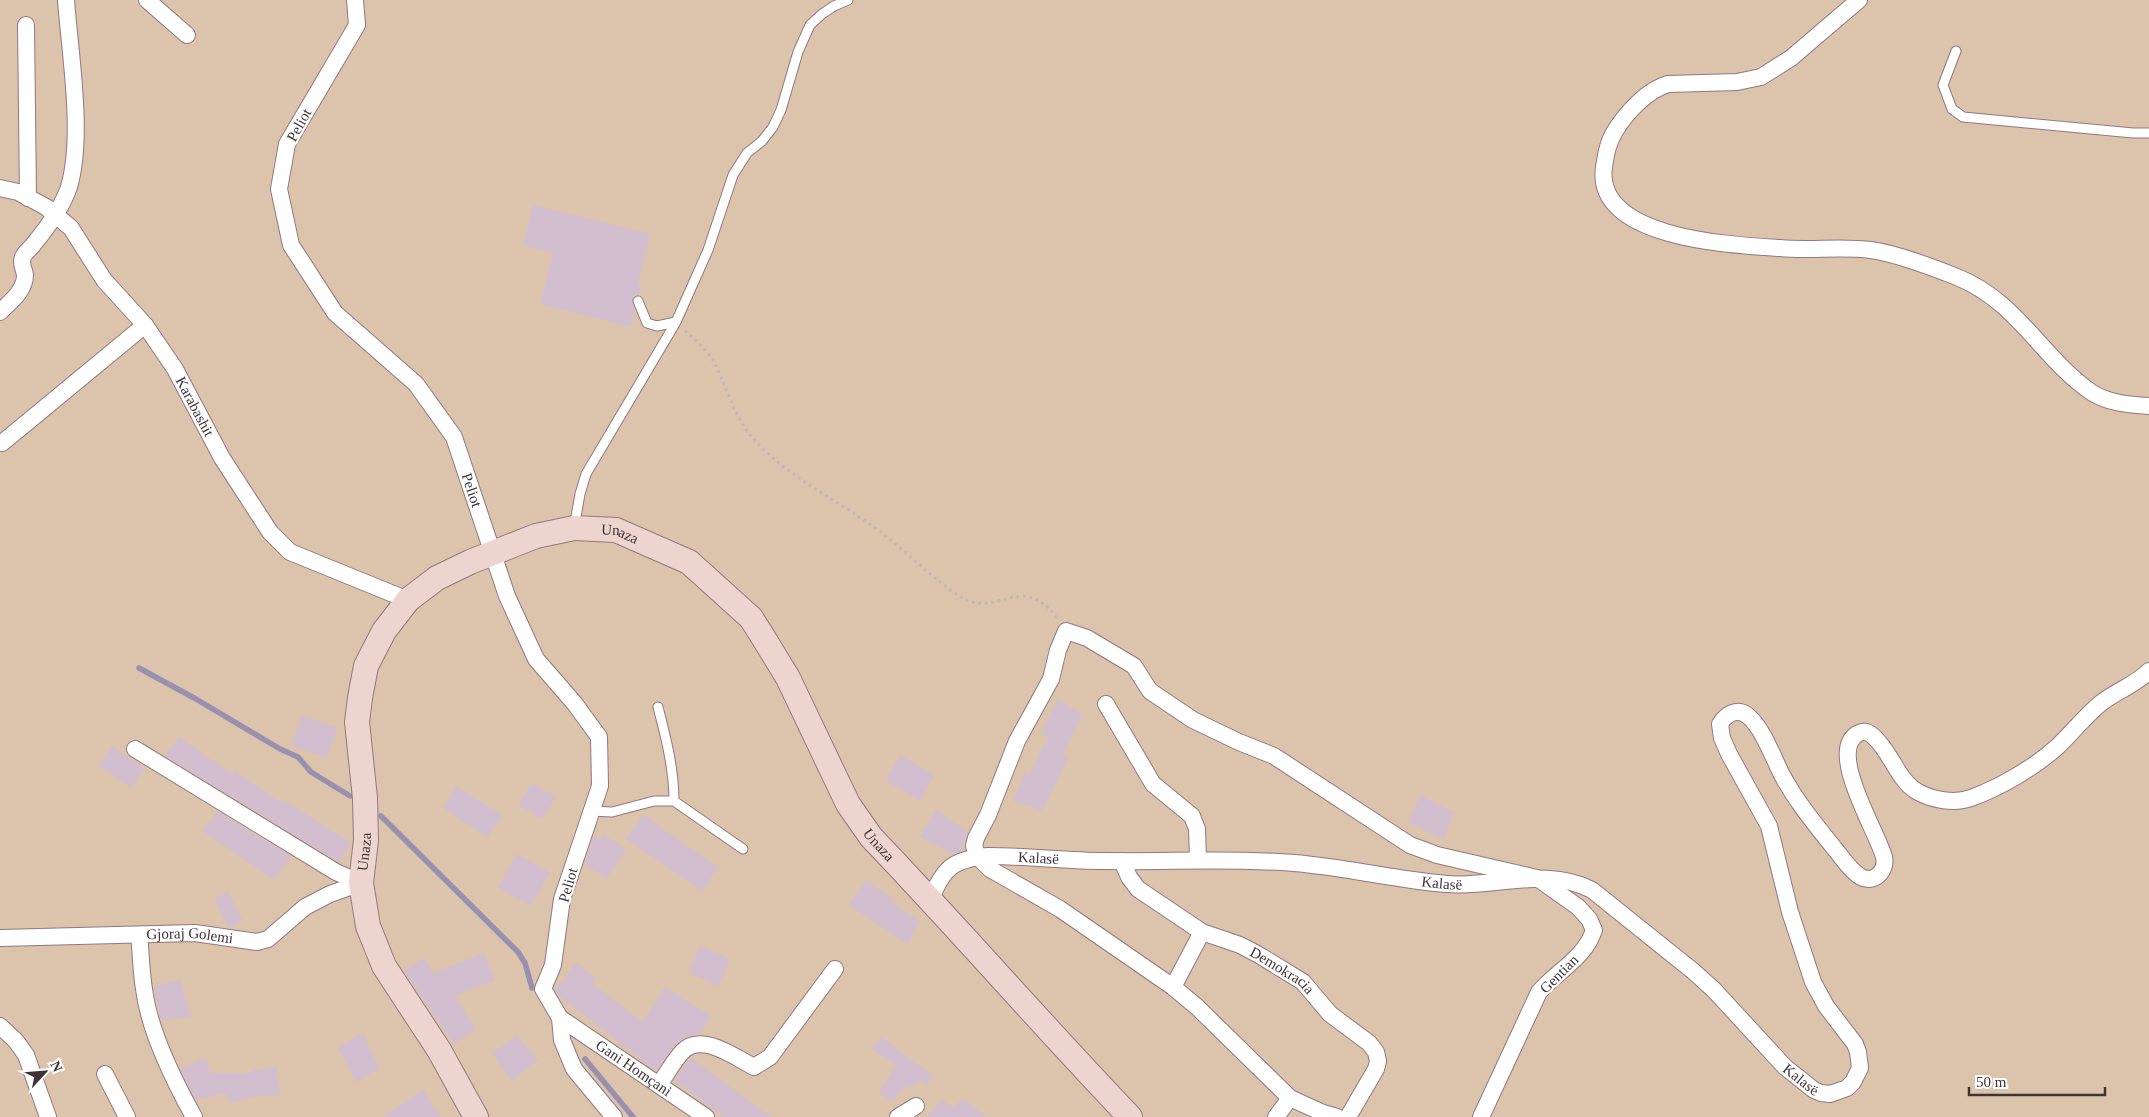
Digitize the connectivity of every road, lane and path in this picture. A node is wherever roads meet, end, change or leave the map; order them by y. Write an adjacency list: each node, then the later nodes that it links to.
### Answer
1 (66, 0): 12 (street)
2 (147, 0): 7 (street)
3 (356, 0): 20 (street, Peliot)
4 (848, 0): 15 (lane)
5 (1859, 0): 17 (street)
6 (26, 24): 11 (street)
7 (187, 34)
8 (1956, 51): 9 (lane)
9 (2149, 133)
10 (2, 188): 11 (street, Karabashit)
11 (28, 198): 12 (street, Karabashit)
12 (56, 214): 14 (street); 16 (street, Karabashit)
13 (638, 301): 15 (lane)
14 (0, 312)
15 (676, 322): 19 (lane); 22 (path)
16 (144, 325): 18 (street); 21 (street, Karabashit)
17 (2149, 406)
18 (2, 443)
19 (574, 528): 20 (main road, Unaza); 35 (main road, Unaza)
20 (494, 552): 21 (main road, Unaza); 28 (street, Peliot)
21 (408, 600): 34 (main road, Unaza)
22 (1066, 631): 30 (street); 33 (street)
23 (2149, 671): 33 (street, Kalasë)
24 (1106, 704): 31 (street)
25 (658, 707): 27 (lane)
26 (135, 749): 34 (street)
27 (674, 801): 28 (lane); 29 (lane)
28 (592, 811): 41 (street, Peliot)
29 (743, 849)
30 (978, 857): 32 (street, Kalasë); 35 (street, Kalasë); 40 (street)
31 (1198, 860): 32 (street, Kalasë); 33 (street, Kalasë)
32 (1122, 861): 36 (street, Demokracia)
33 (1537, 878): 58 (street, Gentian)
34 (361, 883): 37 (street, Gjoraj Golemi); 50 (main road, Unaza)
35 (930, 900): 54 (main road, Unaza)
36 (1202, 932): 40 (street); 57 (street, Demokracia)
37 (140, 936): 38 (street, Gjoraj Golemi); 49 (street)
38 (0, 938)
39 (835, 969): 44 (street)
40 (1173, 986): 45 (street)
41 (560, 1018): 44 (street, Gani Homçani); 51 (street)
42 (0, 1026): 47 (street)
43 (105, 1074): 48 (street)
44 (659, 1085): 52 (street, Gani Homçani)
45 (1290, 1098): 55 (street); 56 (street)
46 (916, 1106): 53 (street)
47 (48, 1117)
48 (128, 1117)
49 (194, 1117)
50 (476, 1117)
51 (614, 1117)
52 (706, 1117)
53 (898, 1117)
54 (1130, 1117)
55 (1276, 1117)
56 (1337, 1117)
57 (1348, 1117)
58 (1481, 1117)

